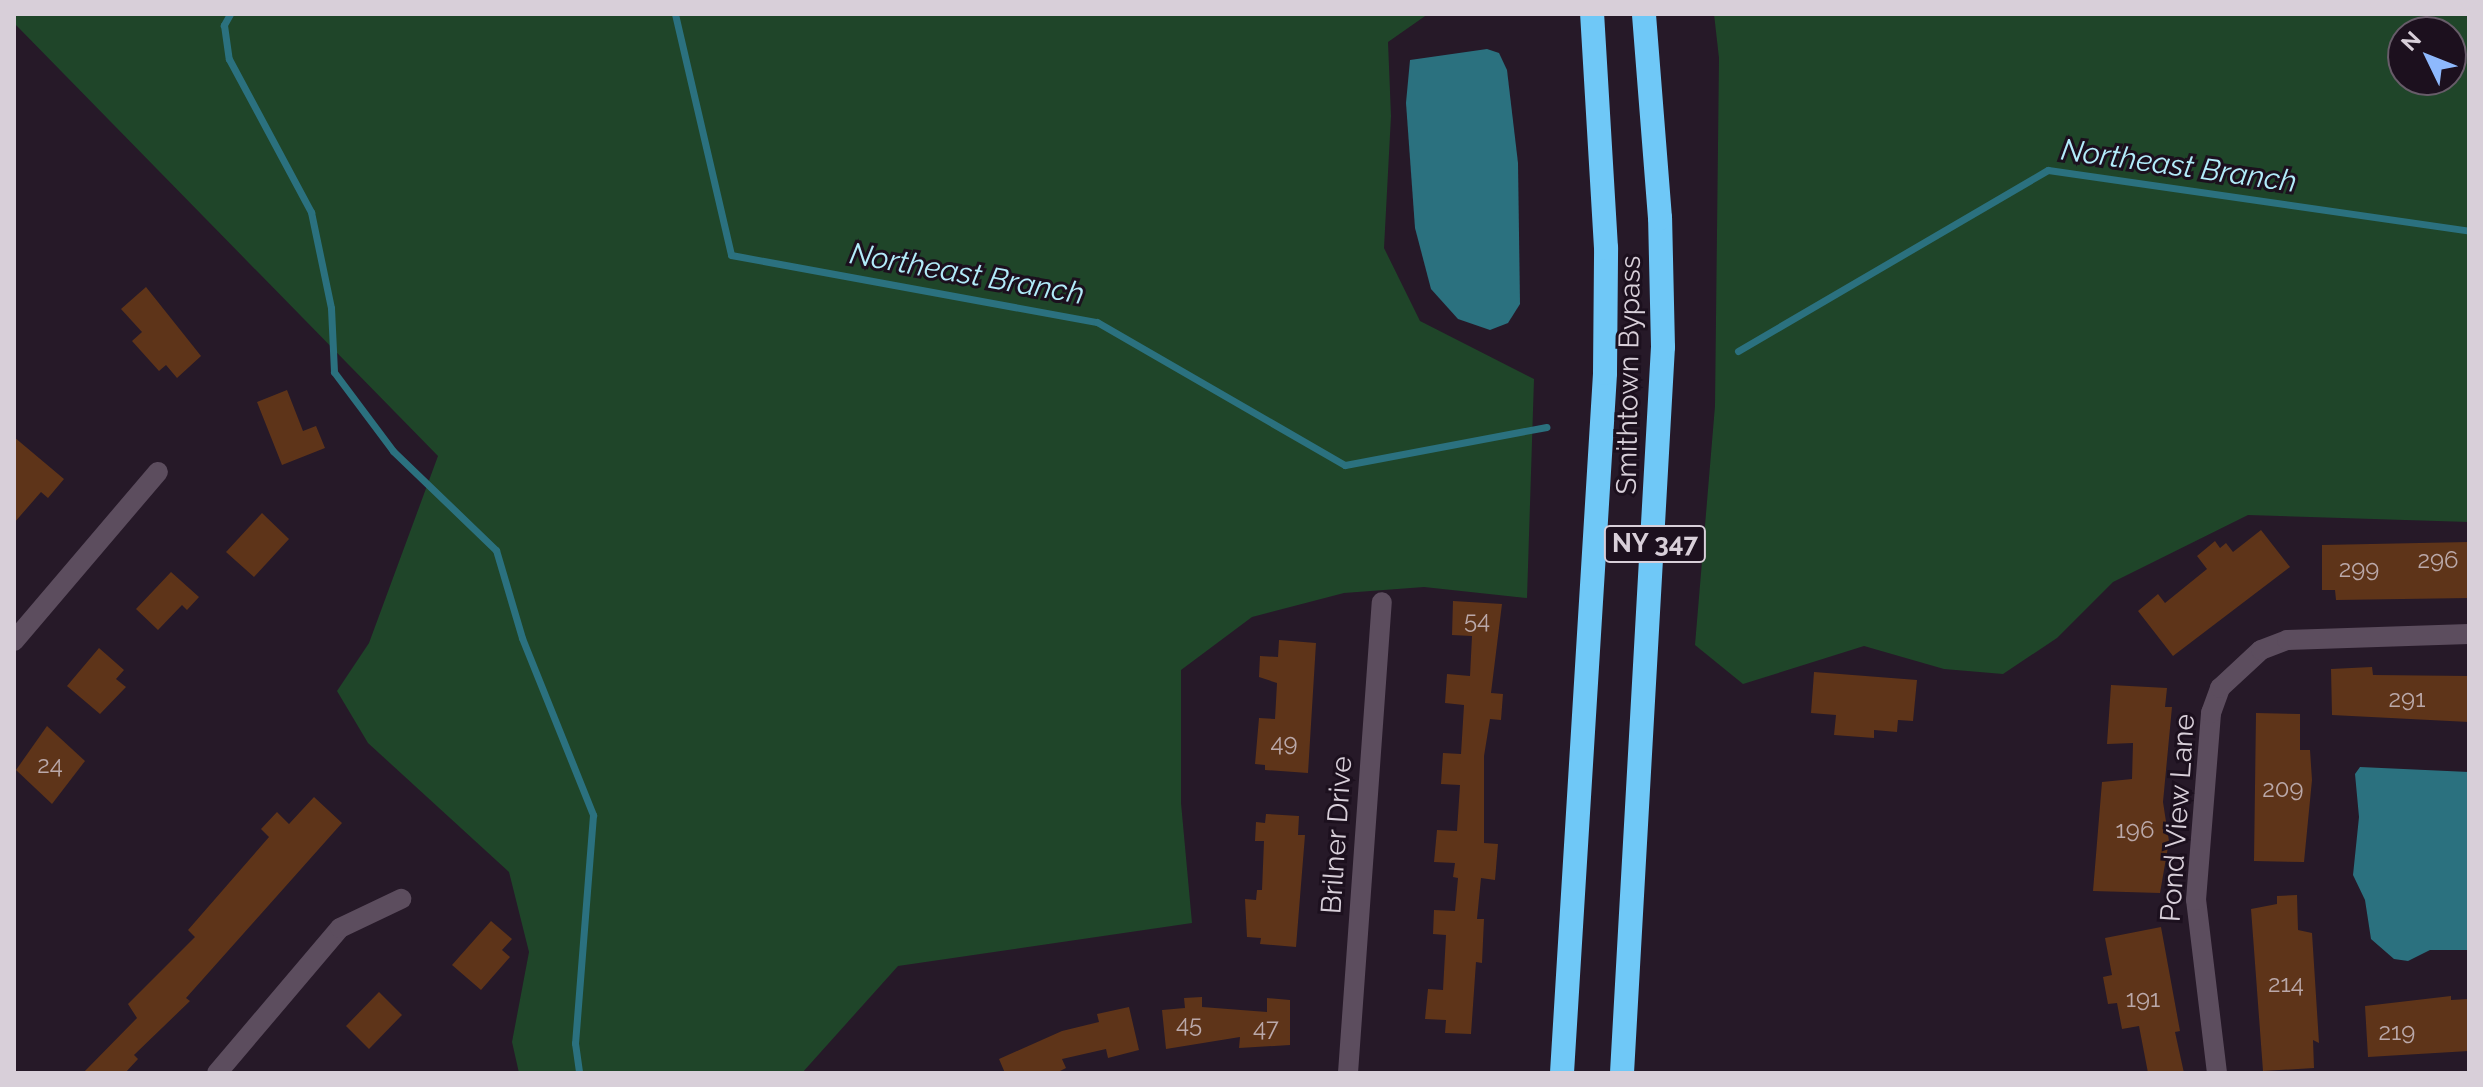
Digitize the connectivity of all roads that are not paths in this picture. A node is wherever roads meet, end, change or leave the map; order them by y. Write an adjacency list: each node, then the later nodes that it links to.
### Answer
1 (1592, 14): 10 (highway, Smithtown Bypass / NY 347)
2 (1644, 14): 11 (highway, Smithtown Bypass / NY 347)
3 (158, 472): 6 (street)
4 (1382, 602): 9 (street, Brilner Drive)
5 (2469, 634): 12 (street, Pond View Lane)
6 (14, 641)
7 (401, 899): 8 (street)
8 (217, 1073)
9 (1348, 1073)
10 (1562, 1073)
11 (1622, 1073)
12 (2217, 1073)

